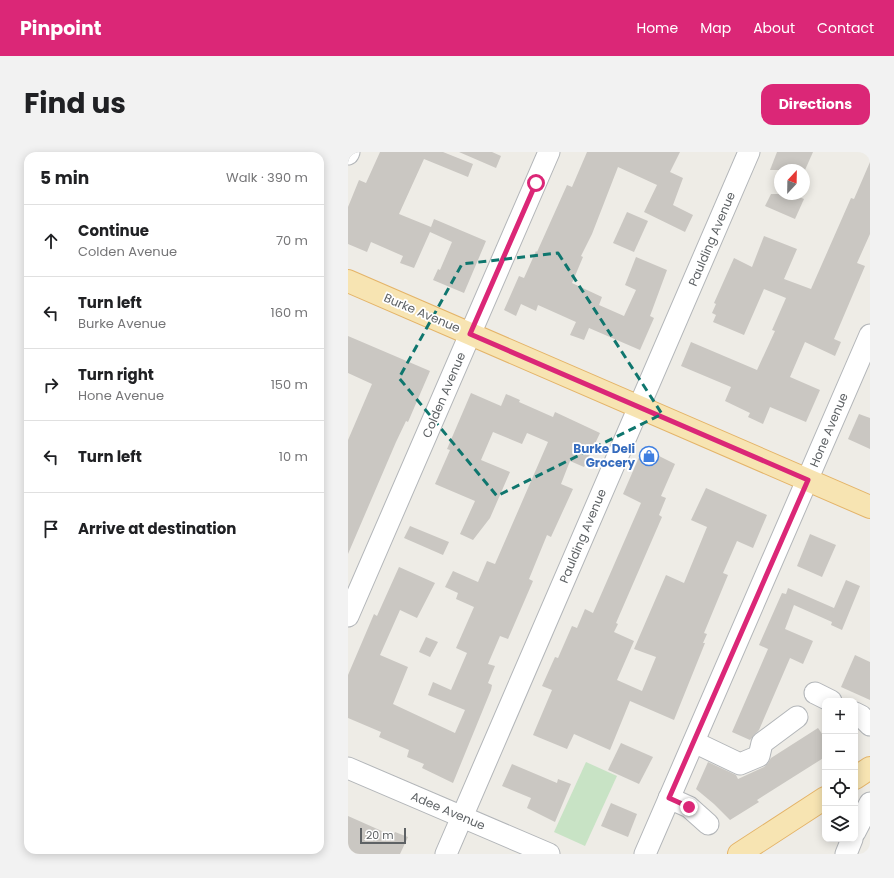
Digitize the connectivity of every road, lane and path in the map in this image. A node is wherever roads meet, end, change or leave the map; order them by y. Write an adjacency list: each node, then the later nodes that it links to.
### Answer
1 (549, 152): 4 (street, Colden Avenue)
2 (749, 152): 6 (street, Paulding Avenue)
3 (348, 281): 4 (main road, Burke Avenue)
4 (470, 334): 6 (main road, Burke Avenue); 9 (street, Colden Avenue)
5 (870, 335): 7 (street, Hone Avenue)
6 (639, 407): 7 (main road, Burke Avenue); 20 (street, Paulding Avenue)
7 (808, 480): 8 (main road, Burke Avenue); 13 (street, Hone Avenue)
8 (870, 507)
9 (348, 616)
10 (858, 714): 12 (street)
11 (797, 717): 13 (street)
12 (870, 725)
13 (694, 742): 17 (street, Hone Avenue)
14 (348, 768): 20 (street, Adee Avenue)
15 (870, 768): 16 (main road)
16 (858, 776)
17 (669, 798): 21 (street); 26 (street, Hone Avenue)
18 (822, 800): 27 (main road)
19 (870, 803): 22 (street)
20 (462, 817): 24 (street, Paulding Avenue); 25 (street, Adee Avenue)
21 (708, 824)
22 (858, 826)
23 (851, 842): 28 (street)
24 (446, 854)
25 (549, 854)
26 (645, 854)
27 (739, 854)
28 (846, 854)

